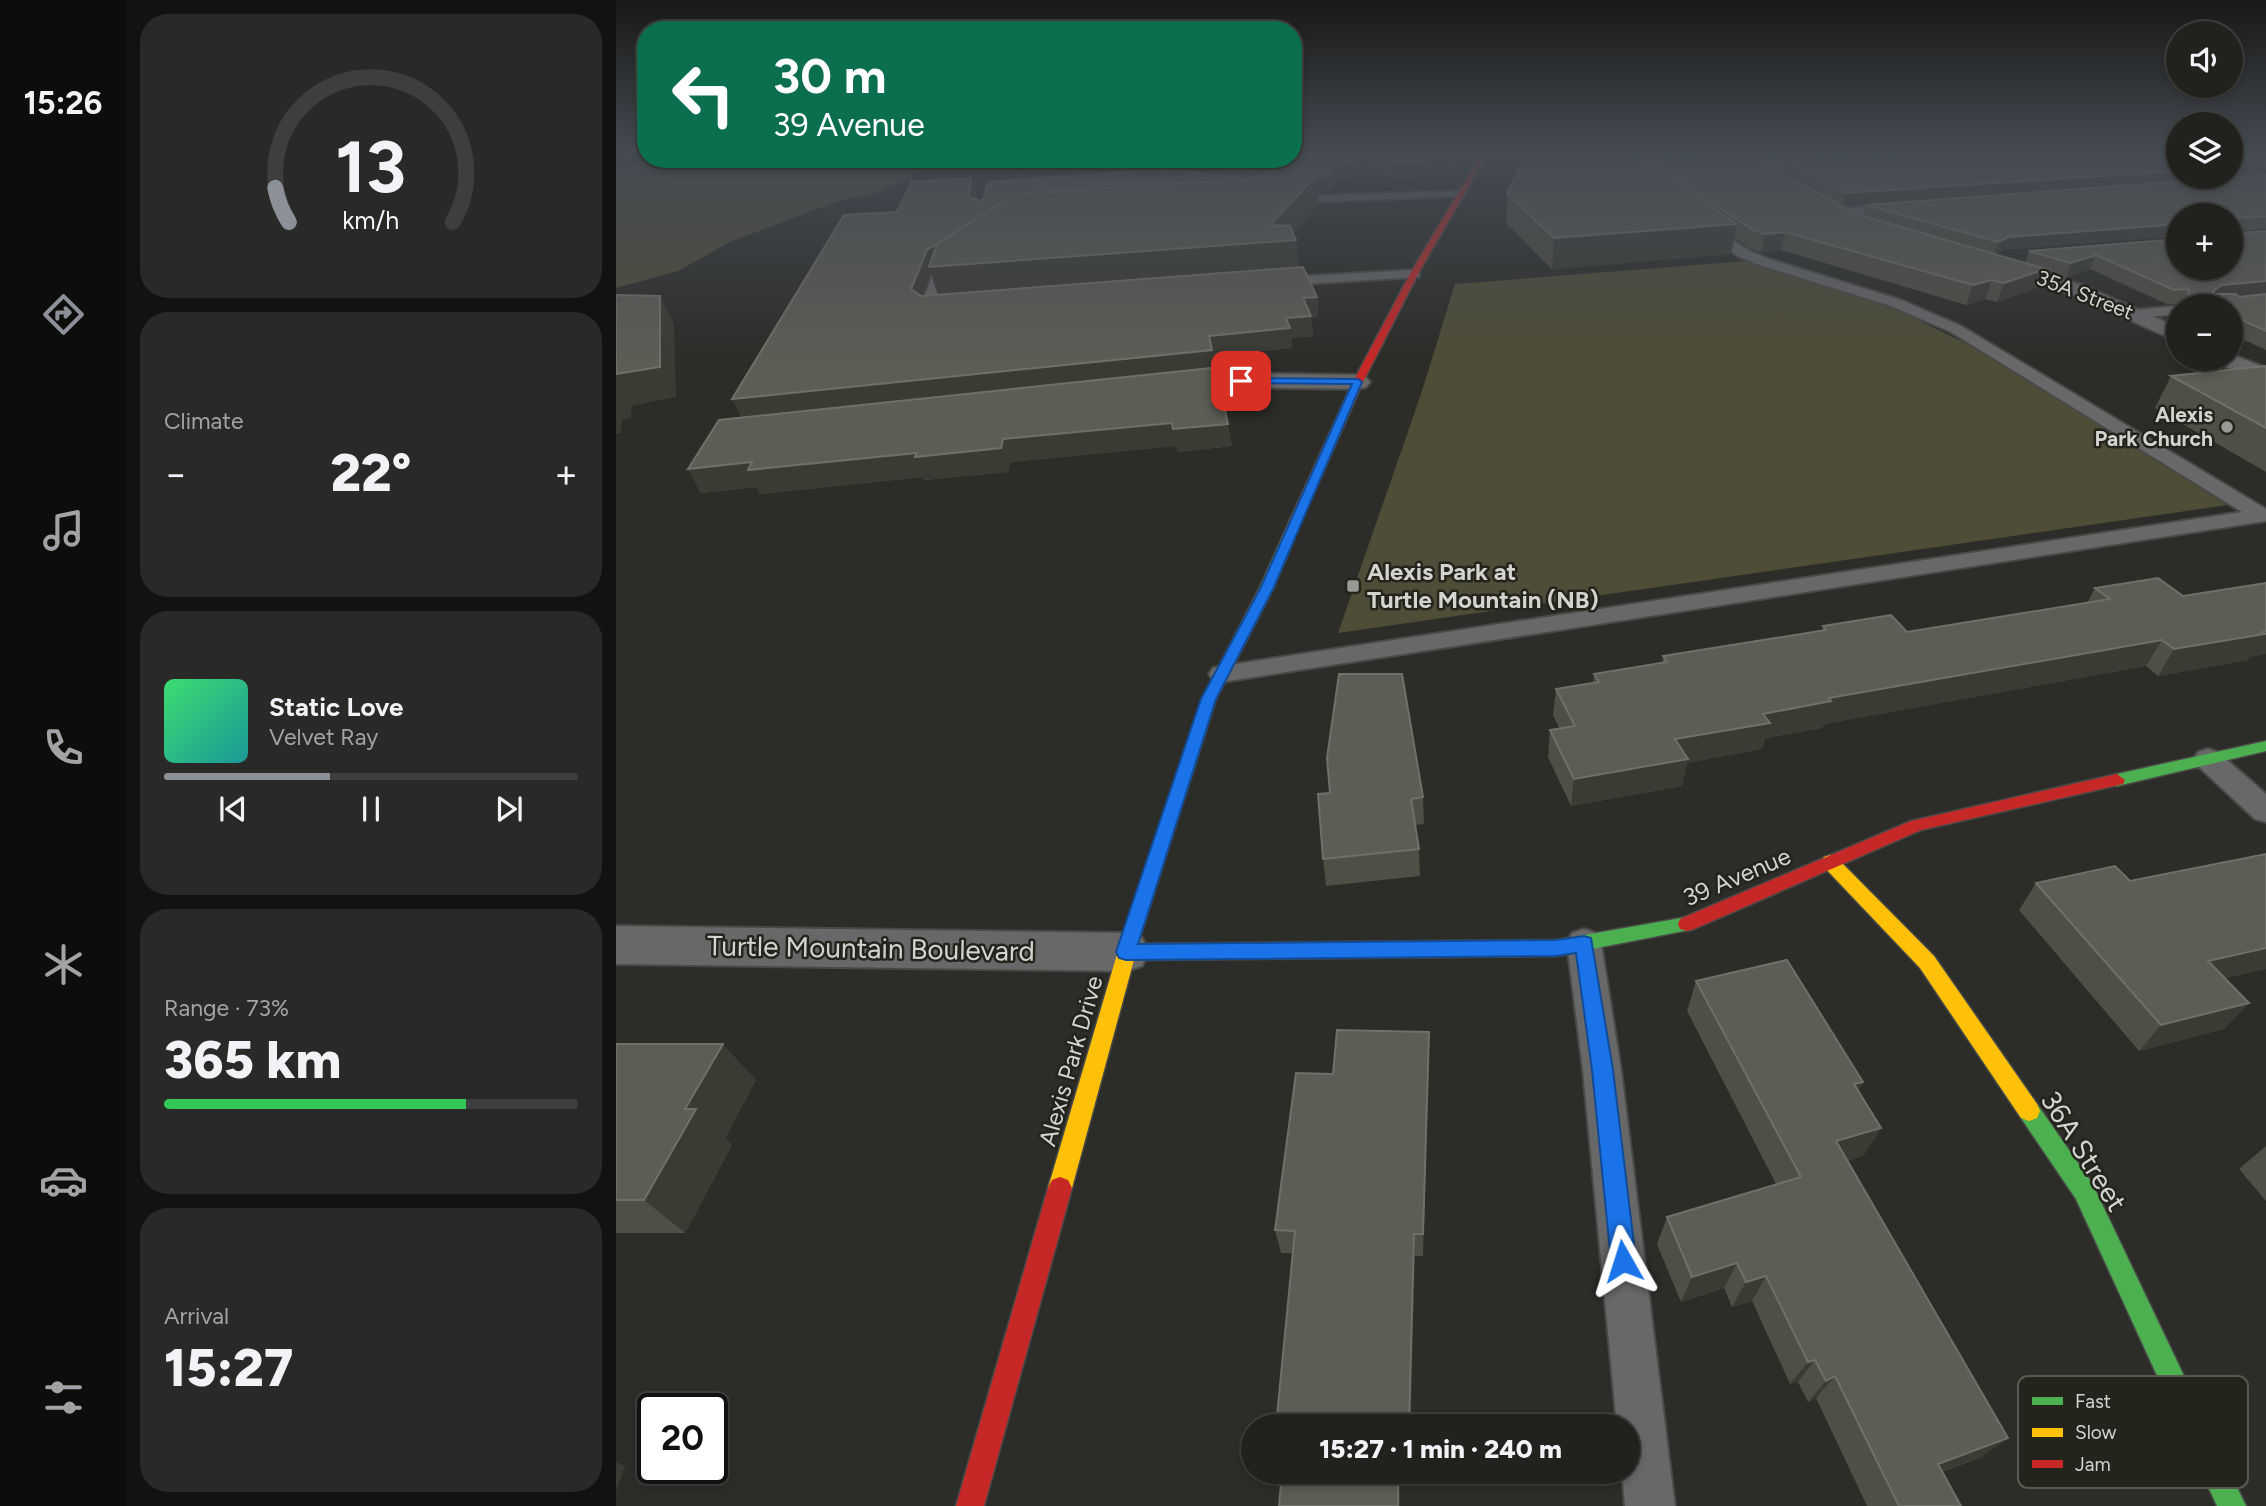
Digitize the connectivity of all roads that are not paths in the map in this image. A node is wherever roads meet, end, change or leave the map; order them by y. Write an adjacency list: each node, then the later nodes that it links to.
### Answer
1 (1442, 221): 7 (street, Alexis Park Drive)
2 (1698, 221): 17 (lane)
3 (1855, 221): 4 (street)
4 (1869, 228)
5 (973, 250): 9 (lane)
6 (2025, 257): 11 (street, 35A Street)
7 (1414, 274): 8 (lane); 15 (street, Alexis Park Drive)
8 (1252, 283)
9 (968, 305)
10 (2166, 311): 11 (lane)
11 (2134, 314): 12 (street, 35A Street)
12 (2166, 330)
13 (2243, 366): 14 (street)
14 (2266, 376)
15 (1358, 382): 16 (street); 18 (street, Alexis Park Drive)
16 (1145, 388)
17 (2264, 516): 18 (lane)
18 (1222, 674): 25 (street, Alexis Park Drive)
19 (2266, 747): 20 (street, 39 Avenue)
20 (2208, 759): 21 (lane); 22 (street, 39 Avenue)
21 (2266, 811)
22 (1830, 862): 23 (street, 39 Avenue); 26 (street, 36A Street)
23 (1584, 943): 25 (street, 39 Avenue); 29 (lane)
24 (616, 945): 25 (street, Turtle Mountain Boulevard)
25 (1126, 952): 28 (street, Alexis Park Drive)
26 (2171, 1376)
27 (2224, 1488): 30 (street, 36A Street)
28 (970, 1506)
29 (1650, 1506)
30 (2232, 1506)

